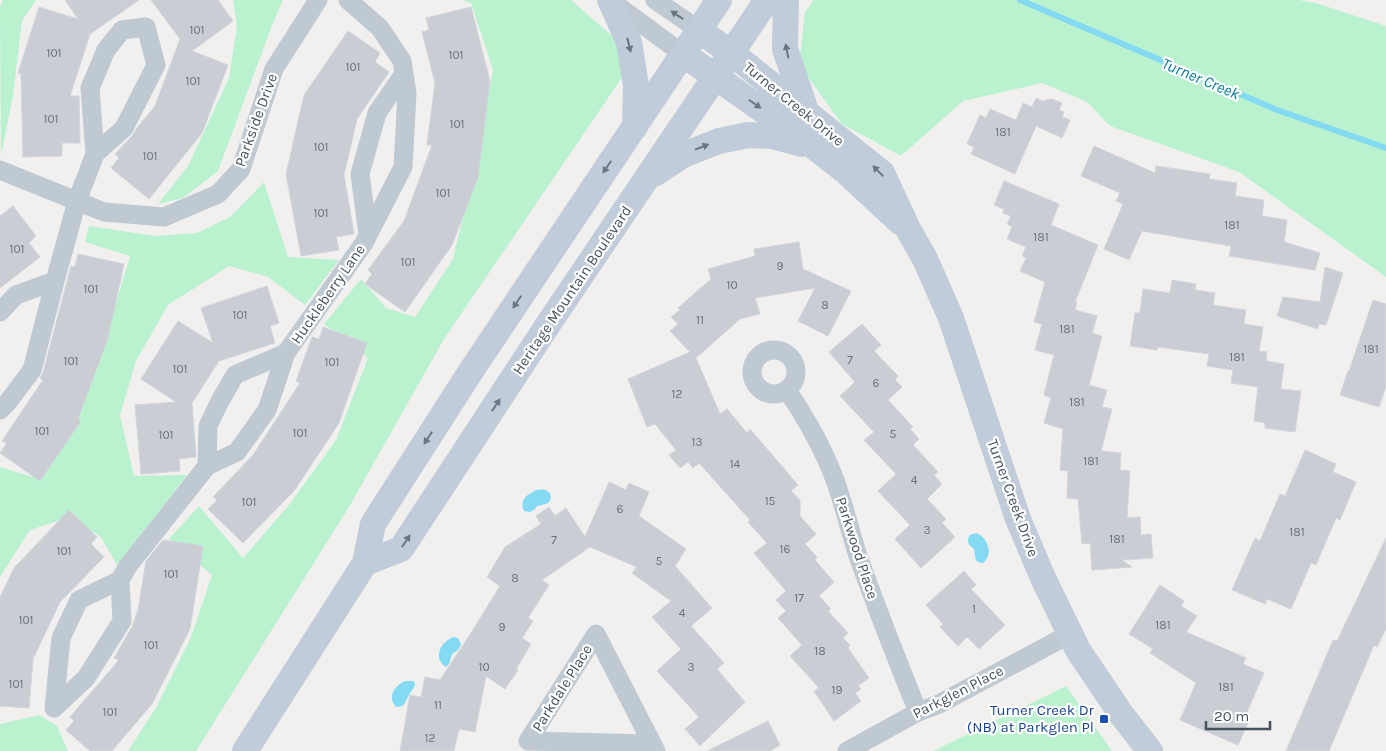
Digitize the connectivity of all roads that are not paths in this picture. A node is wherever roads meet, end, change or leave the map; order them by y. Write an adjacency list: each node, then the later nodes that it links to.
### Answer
1 (318, 0): 19 (street, Parkside Drive)
2 (348, 0): 11 (street, Huckleberry Lane)
3 (610, 0): 10 (street); 14 (main road, one-way to 14)
4 (656, 0): 8 (street, Turner Creek Drive, one-way to 4)
5 (719, 0): 8 (main road)
6 (767, 0): 9 (main road, Heritage Mountain Boulevard)
7 (786, 0): 13 (main road, one-way to 7)
8 (699, 30): 9 (main road, Turner Creek Drive); 10 (main road)
9 (731, 53): 12 (main road, Heritage Mountain Boulevard); 13 (main road, Turner Creek Drive)
10 (683, 54): 12 (main road); 14 (main road)
11 (404, 74): 21 (street, Huckleberry Lane); 21 (street, Huckleberry Lane)
12 (716, 76): 15 (main road, Turner Creek Drive, one-way to 15); 18 (main road, Heritage Mountain Boulevard)
13 (807, 114): 20 (main road, Turner Creek Drive, one-way to 13)
14 (635, 127): 28 (main road, one-way to 28)
15 (814, 147): 18 (main road, one-way to 15); 20 (main road, Turner Creek Drive)
16 (95, 154): 16 (street); 19 (street)
17 (0, 170): 19 (street, Parkside Drive)
18 (645, 180): 28 (main road, Heritage Mountain Boulevard, one-way to 18)
19 (77, 201): 22 (street)
20 (908, 229): 30 (main road, Turner Creek Drive)
21 (368, 235): 24 (street, Huckleberry Lane)
22 (55, 281): 23 (street); 26 (street)
23 (0, 312)
24 (286, 353): 27 (street, Huckleberry Lane); 27 (street, Huckleberry Lane)
25 (787, 390): 31 (street, Parkwood Place)
26 (0, 410)
27 (207, 466): 29 (street, Huckleberry Lane)
28 (365, 563): 33 (main road)
29 (120, 580): 29 (street)
30 (1070, 634): 31 (street, Parkglen Place); 35 (main road, Turner Creek Drive)
31 (918, 712): 34 (street, Parkglen Place)
32 (654, 748): 32 (street, Parkdale Place)
33 (245, 751)
34 (846, 751)
35 (1150, 751)

